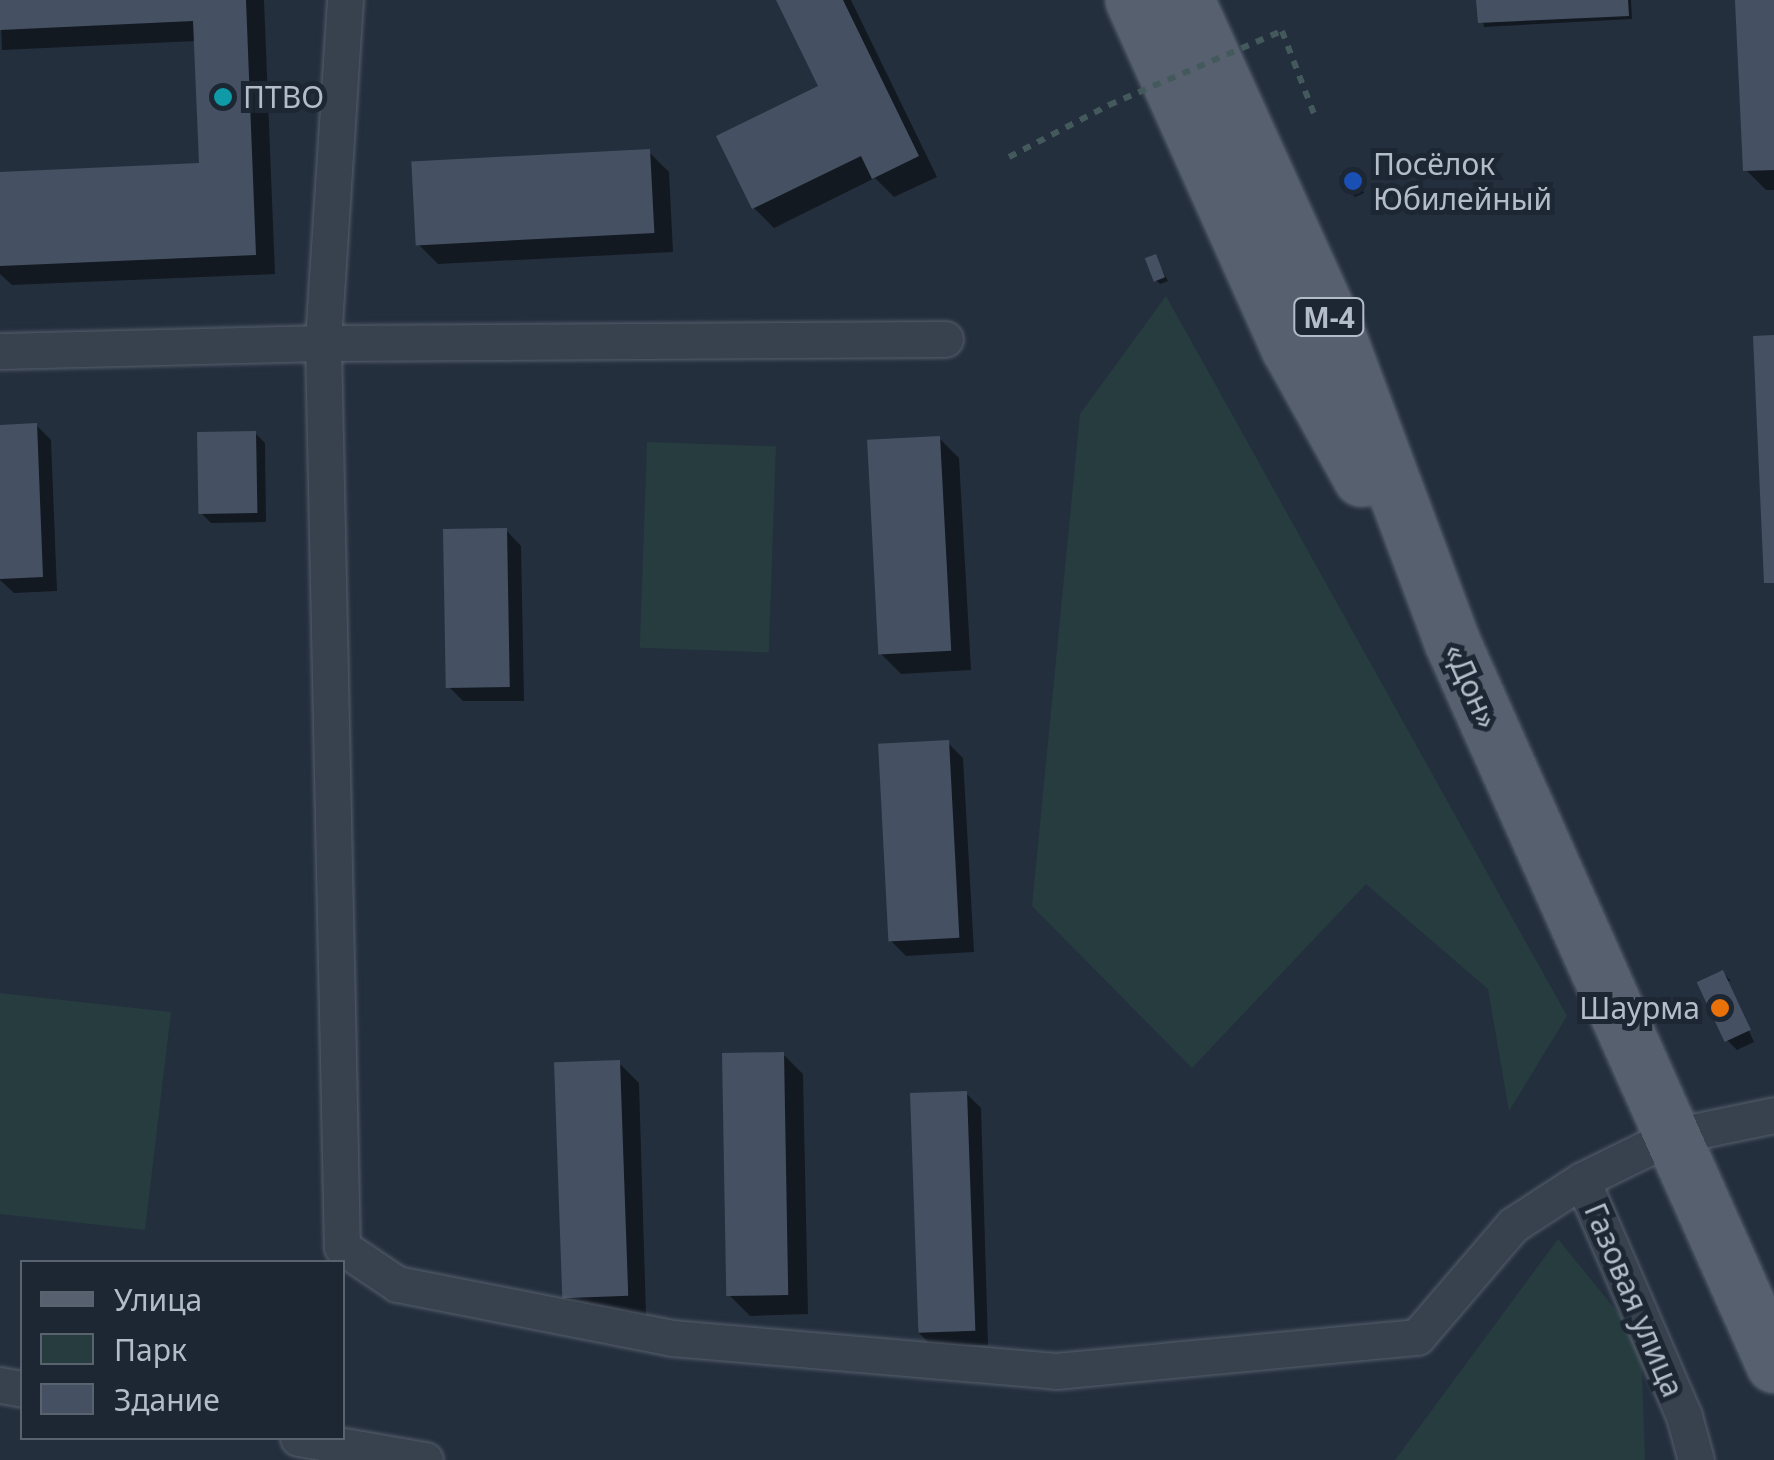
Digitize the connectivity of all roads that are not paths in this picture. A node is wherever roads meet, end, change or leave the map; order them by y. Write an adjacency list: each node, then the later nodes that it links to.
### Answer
1 (345, 0): 5 (street)
2 (1134, 0): 7 (main road)
3 (1186, 0): 7 (main road, «Дон» / М-4)
4 (946, 339): 5 (street)
5 (323, 343): 6 (street); 10 (street)
6 (0, 351)
7 (1452, 642): 9 (main road, «Дон» / М-4)
8 (1774, 1115): 9 (street, Газовая улица)
9 (1672, 1136): 10 (street, Газовая улица); 11 (main road, «Дон» / М-4)
10 (1582, 1180): 14 (street, Газовая улица)
11 (1774, 1364)
12 (310, 1440): 13 (street)
13 (426, 1460)
14 (1696, 1460)

